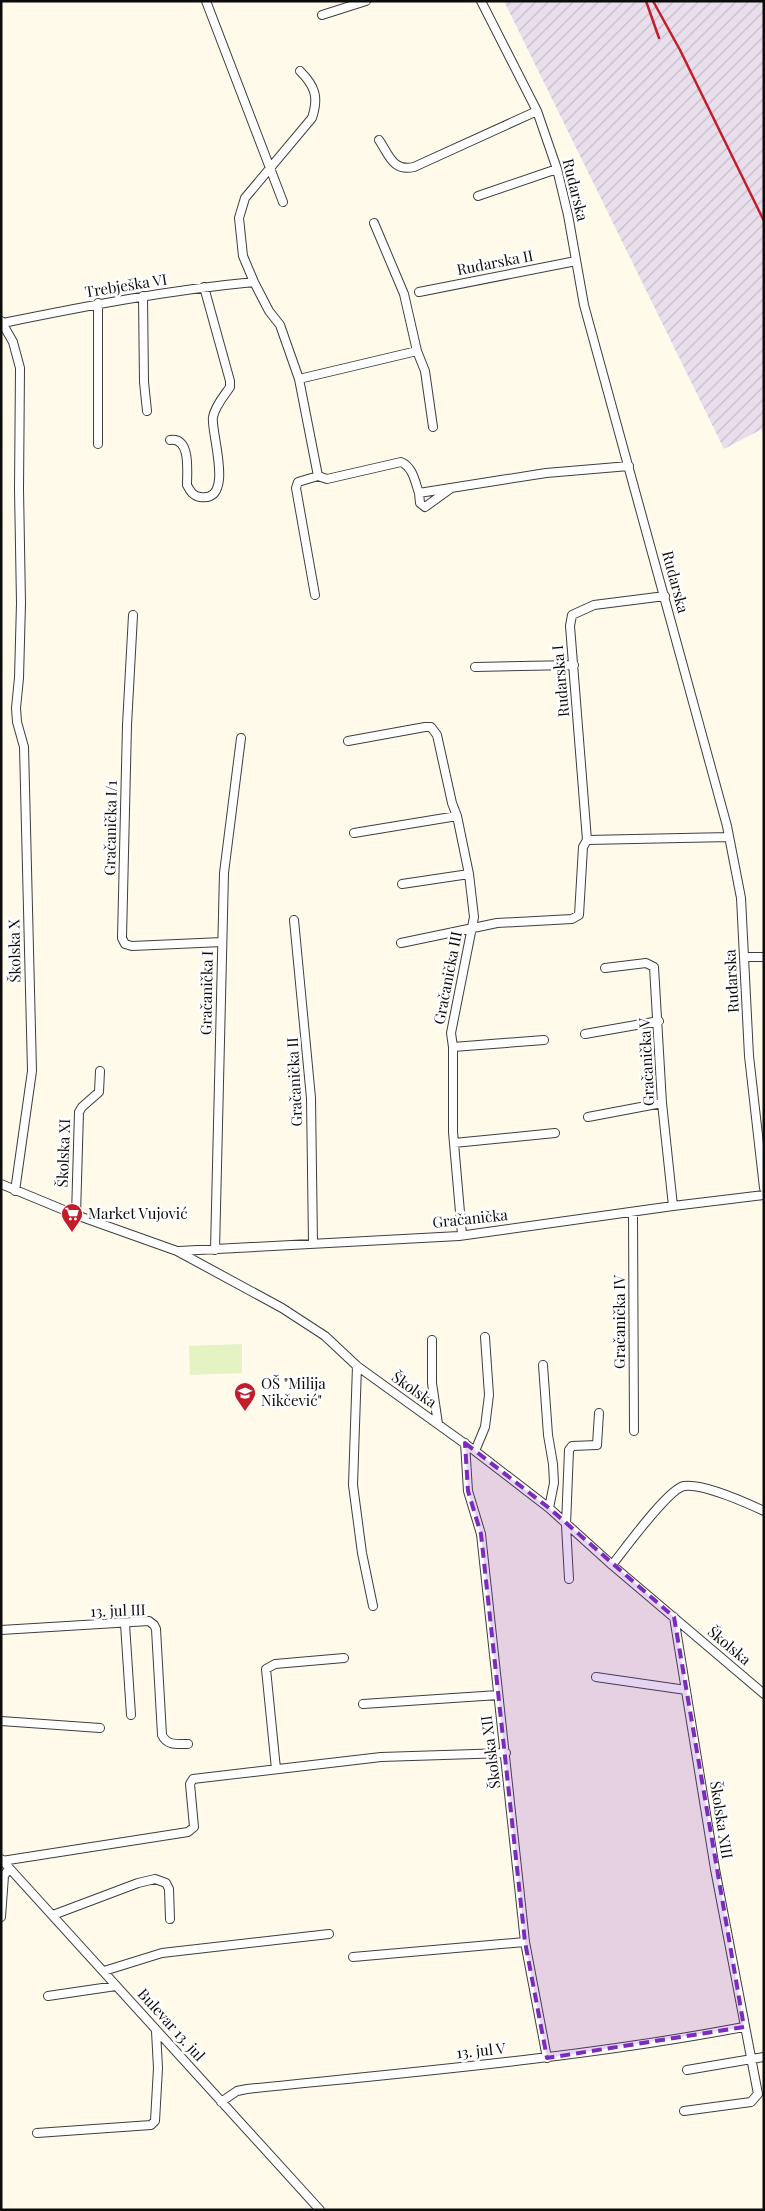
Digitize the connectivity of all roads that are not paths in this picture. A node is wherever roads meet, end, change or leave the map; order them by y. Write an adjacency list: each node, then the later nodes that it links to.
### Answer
1 (206, 1): 8 (street)
2 (366, 1): 4 (street)
3 (481, 1): 6 (street, Rudarska)
4 (322, 15)
5 (300, 71): 8 (street)
6 (538, 111): 7 (street); 9 (street, Rudarska)
7 (379, 140)
8 (270, 169): 11 (street); 14 (street)
9 (557, 169): 10 (street); 13 (street, Rudarska)
10 (478, 196)
11 (283, 202)
12 (374, 223): 20 (street)
13 (576, 261): 16 (street, Rudarska II); 26 (street, Rudarska)
14 (254, 282): 15 (street, Trebješka VI); 21 (street)
15 (204, 287): 17 (street, Trebješka VI); 24 (street)
16 (419, 292)
17 (143, 296): 18 (street, Trebješka VI); 22 (street)
18 (98, 303): 19 (street, Trebješka VI); 25 (street)
19 (2, 322): 61 (street, Školska X)
20 (417, 352): 21 (street); 23 (street)
21 (299, 379): 27 (street)
22 (147, 410)
23 (433, 426)
24 (170, 440)
25 (98, 444)
26 (629, 466): 28 (street); 31 (street, Rudarska)
27 (318, 476): 29 (street); 30 (street)
28 (450, 489): 29 (street); 29 (street)
29 (419, 493)
30 (315, 595)
31 (665, 596): 33 (street, Rudarska I); 39 (street, Rudarska)
32 (133, 615): 45 (street, Gračanička I/1)
33 (574, 665): 34 (street); 40 (street, Rudarska I)
34 (475, 667)
35 (241, 738): 45 (street, Gračanička I)
36 (348, 741): 37 (street, Gračanička III)
37 (457, 816): 38 (street); 41 (street, Gračanička III)
38 (354, 833)
39 (729, 837): 40 (street); 48 (street, Rudarska)
40 (587, 840): 44 (street, Rudarska I)
41 (469, 874): 42 (street); 44 (street, Gračanička III)
42 (402, 884)
43 (294, 920): 68 (street, Gračanička II)
44 (472, 930): 46 (street); 53 (street, Gračanička III)
45 (222, 942): 69 (street, Gračanička I)
46 (401, 943)
47 (764, 957): 48 (street)
48 (745, 958): 60 (street, Rudarska)
49 (605, 968): 50 (street, Gračanička V)
50 (659, 1021): 51 (street); 55 (street, Gračanička V)
51 (585, 1034)
52 (544, 1040): 53 (street)
53 (453, 1047): 58 (street, Gračanička III)
54 (100, 1071): 66 (street, Školska XI)
55 (662, 1103): 56 (street); 64 (street, Gračanička V)
56 (588, 1117)
57 (555, 1133): 58 (street)
58 (454, 1143): 67 (street, Gračanička III)
59 (1, 1184): 61 (street, Školska)
60 (764, 1188)
61 (15, 1191): 62 (street); 66 (street, Školska)
62 (1, 1192)
63 (764, 1195): 64 (street, Gračanička)
64 (673, 1206): 65 (street, Gračanička)
65 (633, 1212): 67 (street, Gračanička); 77 (street, Gračanička IV)
66 (76, 1214): 70 (street, Školska)
67 (462, 1235): 68 (street, Gračanička)
68 (313, 1243): 69 (street, Gračanička)
69 (215, 1250): 70 (street, Gračanička)
70 (177, 1251): 74 (street, Školska)
71 (485, 1337): 79 (street)
72 (432, 1340): 76 (street)
73 (543, 1365): 80 (street)
74 (357, 1366): 76 (street, Školska); 85 (street)
75 (599, 1413): 82 (street)
76 (438, 1424): 78 (street, Školska)
77 (634, 1431)
78 (465, 1444): 79 (street, Školska); 92 (street, Školska XII)
79 (475, 1451): 80 (street, Školska)
80 (549, 1508): 82 (street, Školska)
81 (764, 1511): 83 (street)
82 (566, 1525): 83 (street, Školska); 84 (street)
83 (612, 1565): 86 (street, Školska)
84 (569, 1579)
85 (373, 1606)
86 (674, 1617): 91 (street, Školska XIII); 93 (street, Školska)
87 (125, 1624): 88 (street, 13. jul III); 95 (street); 98 (street, 13. jul III)
88 (1, 1630)
89 (344, 1658): 100 (street)
90 (596, 1677): 91 (street)
91 (686, 1690): 112 (street, Školska XIII)
92 (498, 1694): 94 (street); 99 (street, Školska XII)
93 (764, 1694)
94 (363, 1704)
95 (131, 1715)
96 (1, 1721): 97 (street)
97 (100, 1728)
98 (188, 1744)
99 (506, 1752): 100 (street); 107 (street, Školska XII)
100 (276, 1769): 101 (street)
101 (2, 1860): 102 (street, Bulevar 13. jul)
102 (9, 1868): 103 (street, Bulevar 13. jul); 104 (street)
103 (53, 1915): 105 (street); 109 (street, Bulevar 13. jul)
104 (1, 1917)
105 (170, 1919)
106 (329, 1934): 109 (street)
107 (525, 1942): 108 (street); 115 (street, Školska XII)
108 (353, 1957)
109 (104, 1971): 110 (street, Bulevar 13. jul)
110 (116, 1986): 111 (street); 113 (street, Bulevar 13. jul)
111 (48, 1996)
112 (744, 2027): 115 (street, 13. jul V); 116 (street, Školska XIII)
113 (156, 2031): 118 (street, Bulevar 13. jul); 120 (street)
114 (764, 2057): 116 (street)
115 (547, 2058): 118 (street, 13. jul V)
116 (752, 2059): 117 (street); 119 (street, Školska XIII)
117 (687, 2070)
118 (222, 2102): 121 (street, Bulevar 13. jul)
119 (684, 2111)
120 (37, 2133)
121 (320, 2210)

